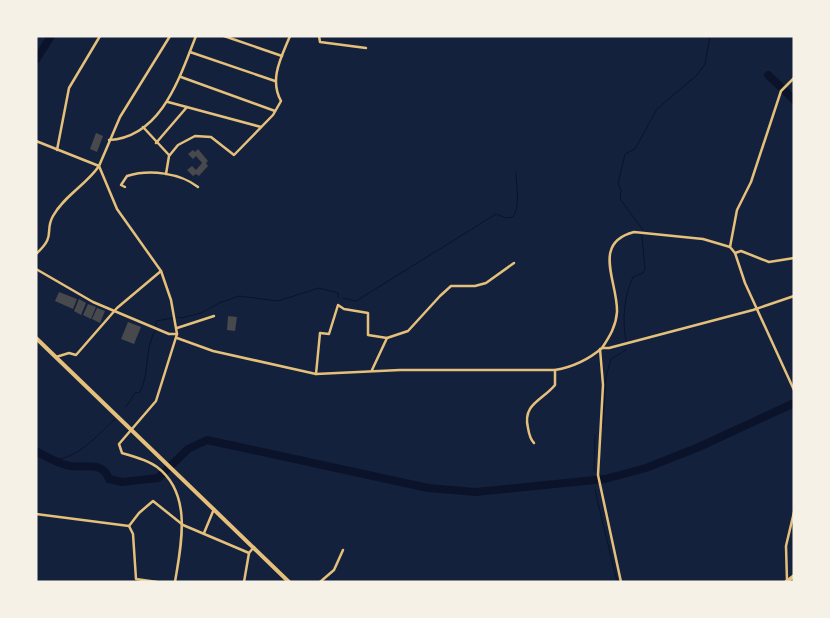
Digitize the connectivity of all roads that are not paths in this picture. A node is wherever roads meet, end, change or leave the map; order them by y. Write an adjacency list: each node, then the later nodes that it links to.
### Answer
1 (100, 36): 21 (street)
2 (170, 36): 18 (street)
3 (196, 36): 8 (street)
4 (224, 36): 9 (street)
5 (290, 36): 9 (street)
6 (319, 36): 7 (street)
7 (366, 48)
8 (190, 52): 10 (street); 12 (street)
9 (282, 56): 12 (street)
10 (180, 77): 13 (street); 15 (street)
11 (794, 78): 27 (street)
12 (275, 81): 15 (street)
13 (168, 102): 14 (street); 16 (street)
14 (186, 108): 17 (street); 20 (street)
15 (276, 111): 17 (street)
16 (143, 127): 18 (street); 20 (street)
17 (261, 127): 22 (street)
18 (110, 140): 23 (street)
19 (36, 141): 21 (street)
20 (156, 143): 22 (street)
21 (58, 150): 23 (street)
22 (169, 156): 24 (street)
23 (99, 166): 29 (street); 33 (street)
24 (166, 174): 25 (street); 26 (street)
25 (124, 187)
26 (198, 187)
27 (730, 247): 28 (street); 42 (street)
28 (735, 253): 30 (street); 35 (street)
29 (36, 254)
30 (794, 258)
31 (514, 263): 41 (street)
32 (36, 269): 36 (street)
33 (161, 271): 36 (street); 38 (street)
34 (794, 296): 35 (street)
35 (757, 308): 42 (street); 47 (street)
36 (115, 310): 39 (street); 43 (street)
37 (214, 316): 38 (street)
38 (177, 328): 39 (street)
39 (177, 336): 46 (street); 48 (street)
40 (36, 338): 43 (highway)
41 (387, 338): 45 (street); 46 (street)
42 (601, 349): 44 (street); 66 (street)
43 (56, 358): 48 (highway)
44 (555, 370): 45 (street); 49 (street)
45 (372, 371): 46 (street)
46 (316, 374)
47 (794, 390)
48 (131, 430): 50 (highway); 53 (street)
49 (534, 443)
50 (214, 509): 55 (street); 56 (highway)
51 (794, 512): 60 (street)
52 (36, 514): 54 (street)
53 (183, 525): 54 (street); 55 (street); 62 (street)
54 (129, 526): 61 (street)
55 (204, 533): 58 (street)
56 (254, 548): 58 (street); 64 (highway)
57 (343, 550): 65 (street)
58 (249, 553): 63 (street)
59 (794, 576): 60 (highway)
60 (787, 581)
61 (156, 582)
62 (175, 582)
63 (244, 582)
64 (290, 582)
65 (320, 582)
66 (621, 582)

